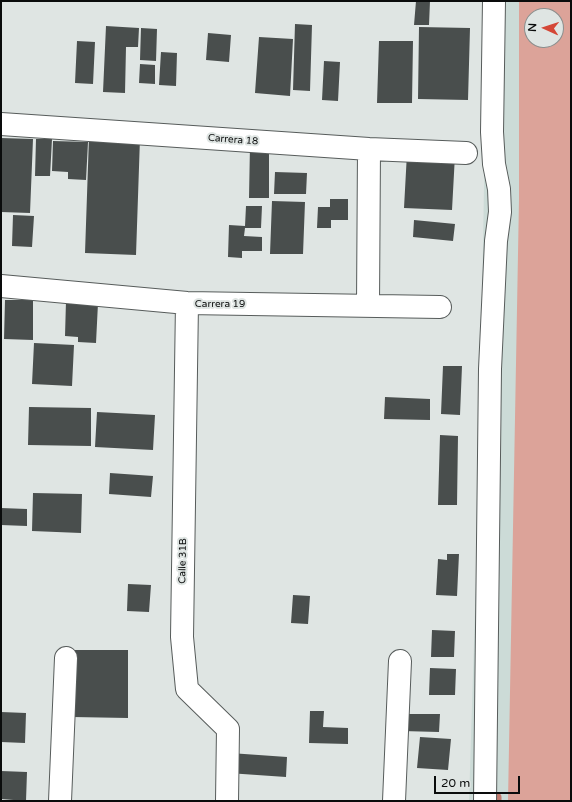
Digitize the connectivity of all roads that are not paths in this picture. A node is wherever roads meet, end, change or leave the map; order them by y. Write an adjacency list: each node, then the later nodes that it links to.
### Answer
1 (494, 1): 14 (street)
2 (1, 124): 3 (street, Carrera 18)
3 (369, 149): 4 (street, Carrera 18); 7 (street)
4 (466, 153)
5 (1, 286): 6 (street, Carrera 19)
6 (187, 303): 7 (street, Carrera 19); 12 (street, Calle 31B)
7 (368, 305): 8 (street, Carrera 19)
8 (440, 307)
9 (66, 658): 11 (street)
10 (400, 661): 13 (street)
11 (60, 801)
12 (227, 801)
13 (394, 801)
14 (486, 801)

